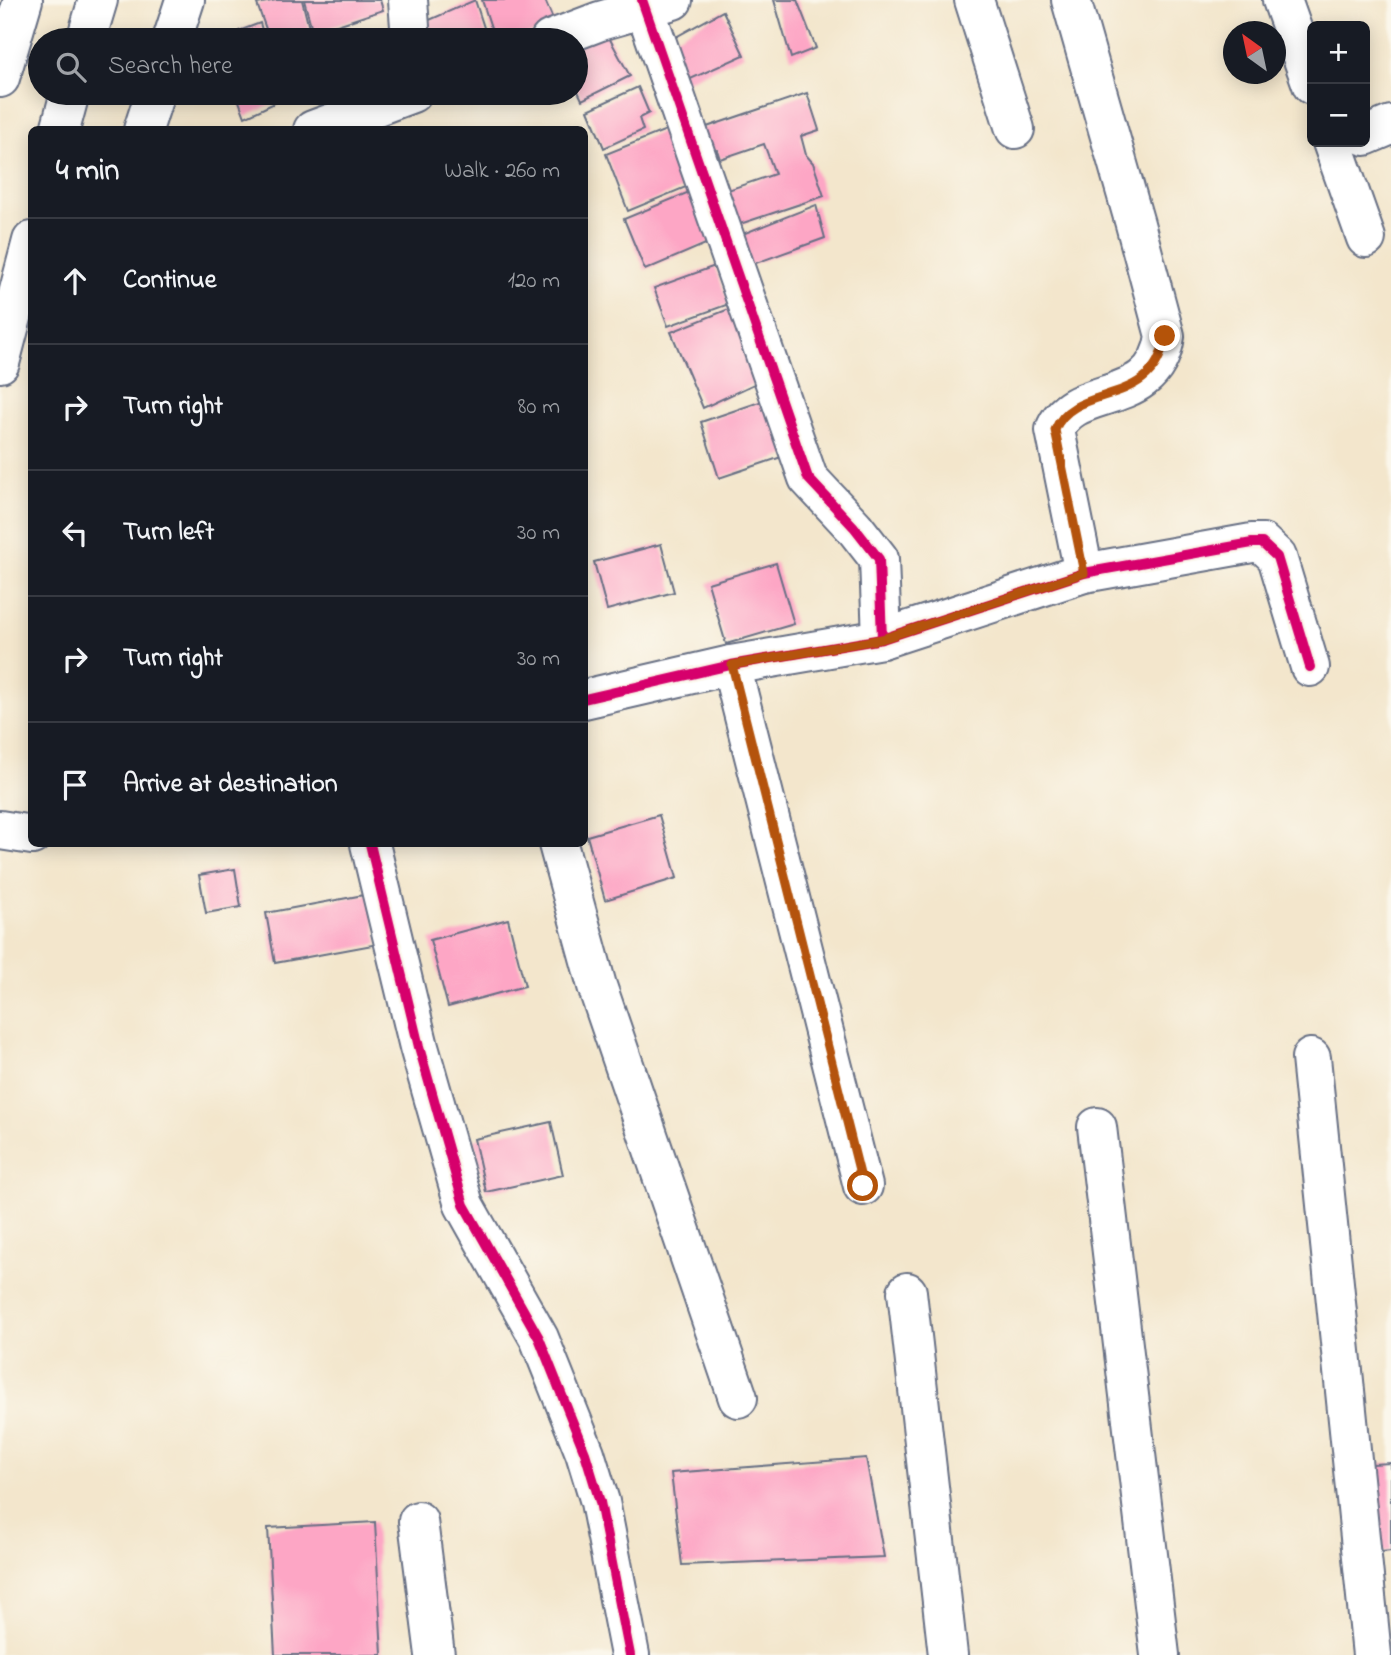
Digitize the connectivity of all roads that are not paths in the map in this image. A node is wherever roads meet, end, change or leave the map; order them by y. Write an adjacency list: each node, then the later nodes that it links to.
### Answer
1 (23, 0): 13 (main road)
2 (98, 0): 9 (main road)
3 (185, 0): 10 (main road)
4 (408, 0): 11 (main road)
5 (974, 0): 22 (main road)
6 (1071, 0): 30 (main road)
7 (1282, 0): 14 (main road)
8 (653, 3): 12 (main road); 31 (main road)
9 (90, 28)
10 (176, 28)
11 (410, 28)
12 (583, 28)
13 (0, 78)
14 (1312, 84)
15 (67, 105): 19 (main road)
16 (151, 105): 20 (main road)
17 (380, 105): 21 (main road)
18 (1391, 125): 23 (main road)
19 (61, 126)
20 (144, 126)
21 (324, 126)
22 (1015, 129)
23 (1370, 133)
24 (1346, 147): 25 (main road)
25 (1366, 238)
26 (28, 256): 28 (main road)
27 (28, 329): 29 (main road)
28 (0, 363)
29 (0, 373)
30 (1084, 573): 31 (main road); 33 (main road)
31 (882, 639): 32 (main road)
32 (732, 665): 34 (main road); 41 (main road)
33 (1310, 667)
34 (588, 698)
35 (0, 830): 36 (main road)
36 (28, 834)
37 (371, 847): 46 (main road)
38 (559, 847): 43 (main road)
39 (1311, 1058): 49 (main road)
40 (1097, 1127): 48 (main road)
41 (863, 1186)
42 (907, 1292): 47 (main road)
43 (738, 1398)
44 (418, 1521): 45 (main road)
45 (435, 1655)
46 (630, 1655)
47 (948, 1655)
48 (1160, 1655)
49 (1372, 1655)

